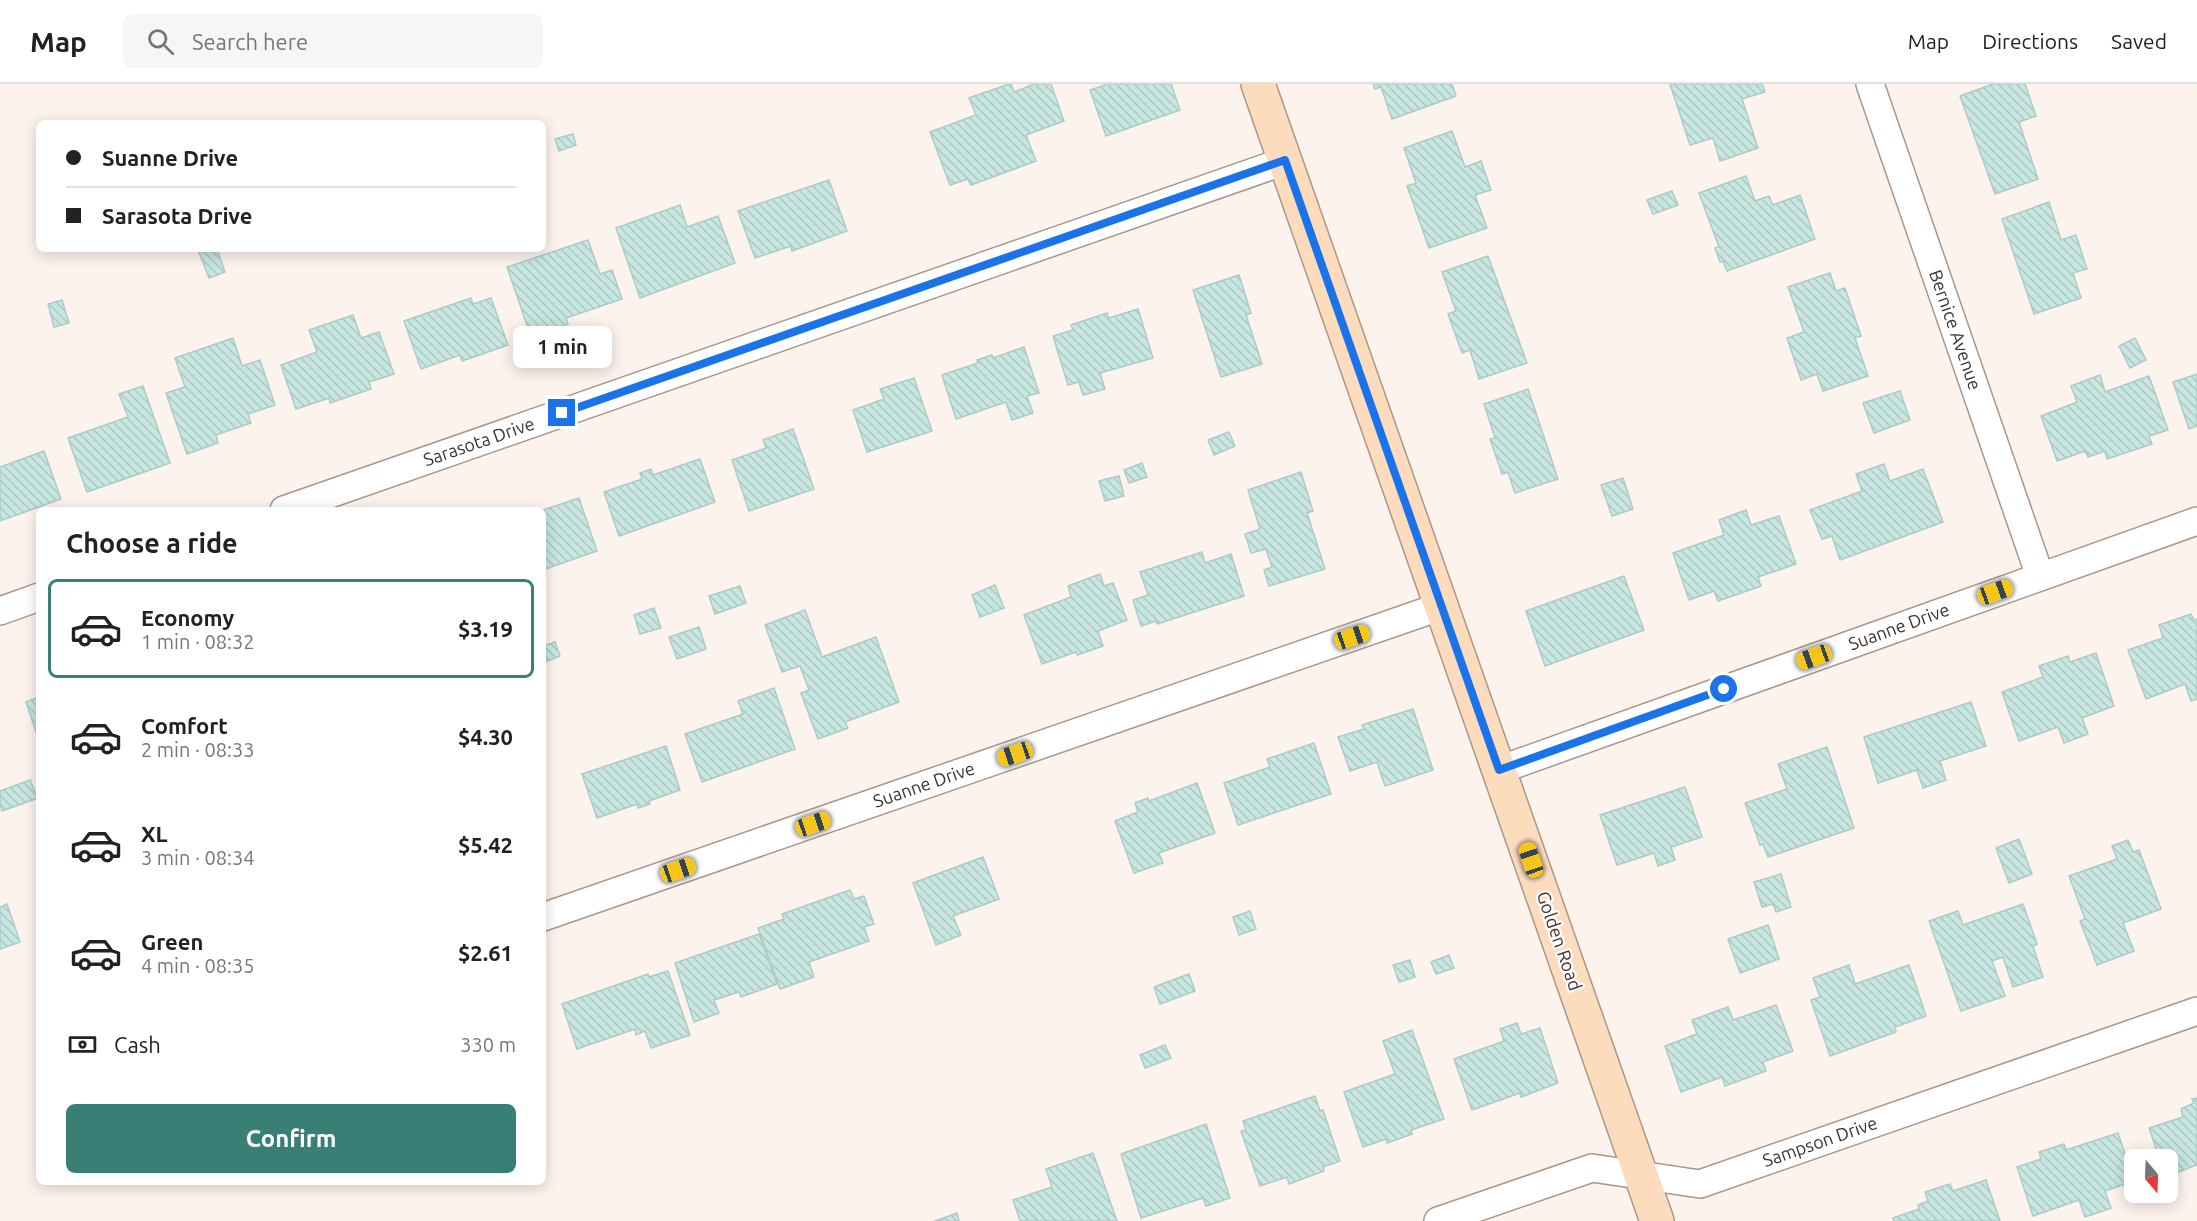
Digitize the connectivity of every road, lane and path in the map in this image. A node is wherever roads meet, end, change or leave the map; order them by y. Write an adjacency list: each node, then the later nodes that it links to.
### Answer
1 (1257, 84): 3 (street, Golden Road)
2 (1870, 84): 6 (street, Bernice Avenue)
3 (1285, 160): 4 (street, Sarasota Drive); 8 (street, Golden Road)
4 (295, 507)
5 (2197, 521): 6 (street, Suanne Drive)
6 (2040, 576): 10 (street, Suanne Drive)
7 (36, 598): 9 (street)
8 (1442, 606): 10 (street, Golden Road); 11 (street, Suanne Drive)
9 (0, 611)
10 (1499, 770): 13 (street, Golden Road)
11 (546, 916)
12 (2197, 1011): 13 (street, Sampson Drive)
13 (1641, 1175): 14 (street, Sampson Drive); 15 (street, Golden Road)
14 (1438, 1221)
15 (1657, 1221)

